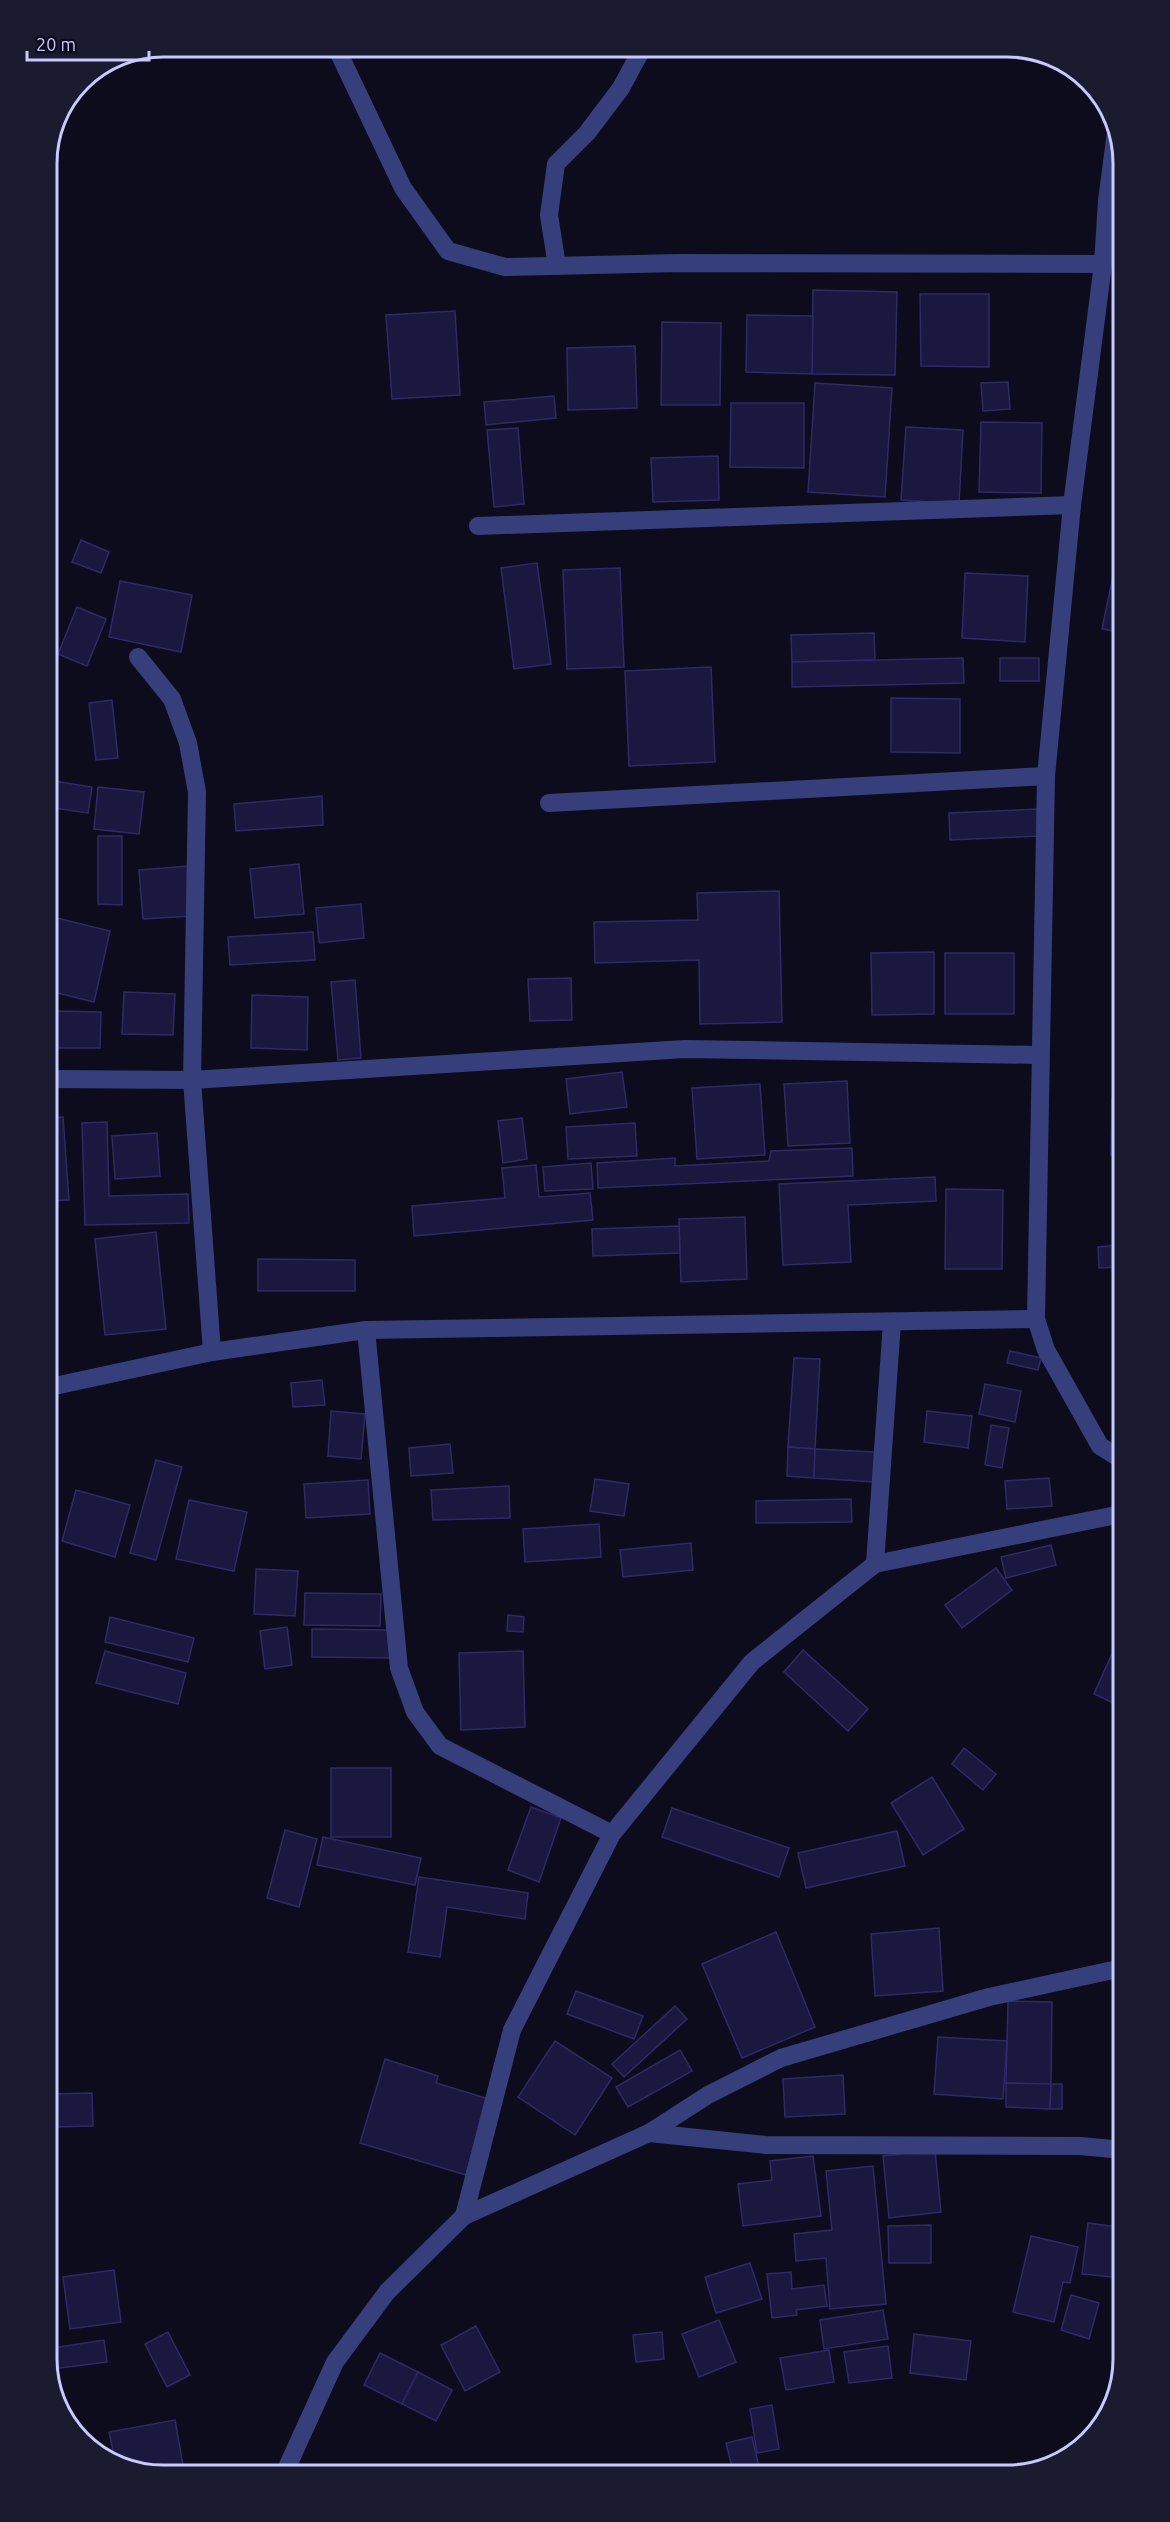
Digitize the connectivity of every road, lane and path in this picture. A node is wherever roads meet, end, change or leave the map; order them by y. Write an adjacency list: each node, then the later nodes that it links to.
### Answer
1 (341, 57): 6 (street)
2 (638, 57): 6 (street)
3 (1113, 186): 4 (street)
4 (1112, 202): 5 (street)
5 (1103, 264): 6 (street); 7 (street)
6 (557, 266)
7 (1072, 505): 8 (street); 10 (street)
8 (478, 526)
9 (138, 657): 14 (street)
10 (1046, 776): 11 (street); 12 (street)
11 (549, 803)
12 (1040, 1055): 14 (street); 15 (street)
13 (57, 1079): 14 (street)
14 (192, 1080): 18 (street)
15 (1036, 1319): 16 (street); 20 (street)
16 (892, 1322): 17 (street); 22 (street)
17 (366, 1330): 18 (street); 23 (street)
18 (212, 1353): 19 (street)
19 (57, 1386)
20 (1113, 1454)
21 (1113, 1516): 22 (street)
22 (875, 1564): 23 (street)
23 (612, 1834): 27 (street)
24 (1113, 1970): 25 (street)
25 (649, 2133): 26 (street); 27 (street)
26 (1113, 2149)
27 (464, 2216): 28 (street)
28 (288, 2465)

